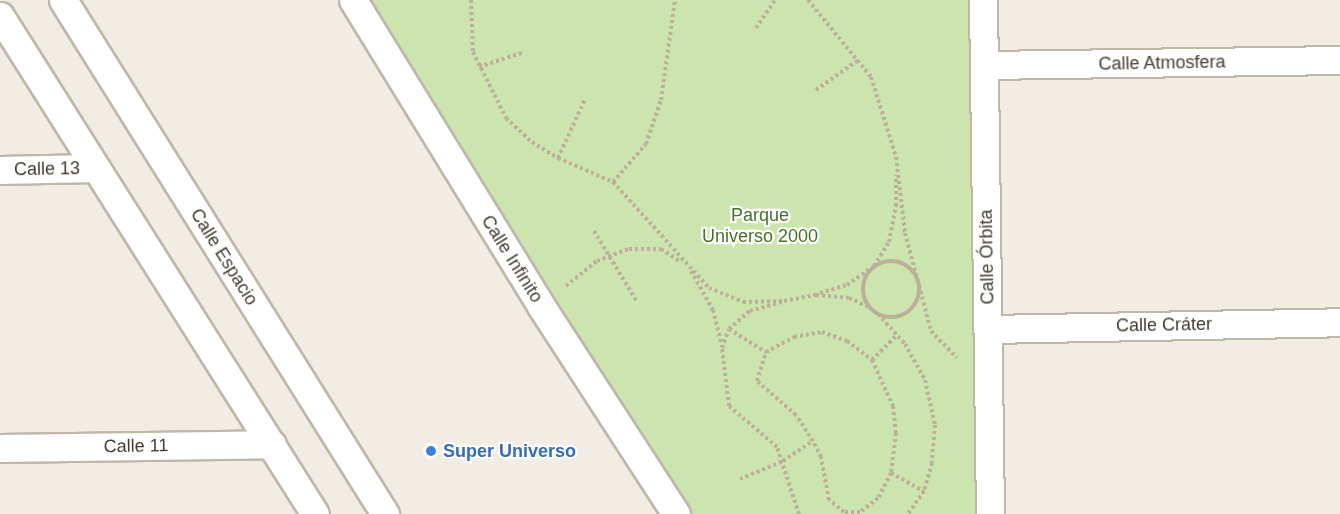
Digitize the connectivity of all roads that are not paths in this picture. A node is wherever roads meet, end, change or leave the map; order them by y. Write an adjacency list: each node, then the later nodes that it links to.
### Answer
1 (63, 0): 14 (street, Calle Espacio)
2 (983, 0): 6 (street, Calle Órbita)
3 (358, 4): 15 (street, Calle Infinito)
4 (0, 16): 7 (street)
5 (1340, 60): 6 (street, Calle Atmosfera)
6 (984, 66): 10 (street, Calle Órbita)
7 (94, 168): 8 (street, Calle 13); 11 (street)
8 (0, 170)
9 (1340, 322): 10 (street, Calle Cráter)
10 (988, 329): 16 (street, Calle Órbita)
11 (272, 444): 12 (street, Calle 11); 13 (street)
12 (0, 448)
13 (315, 514)
14 (385, 514)
15 (676, 514)
16 (990, 514)

